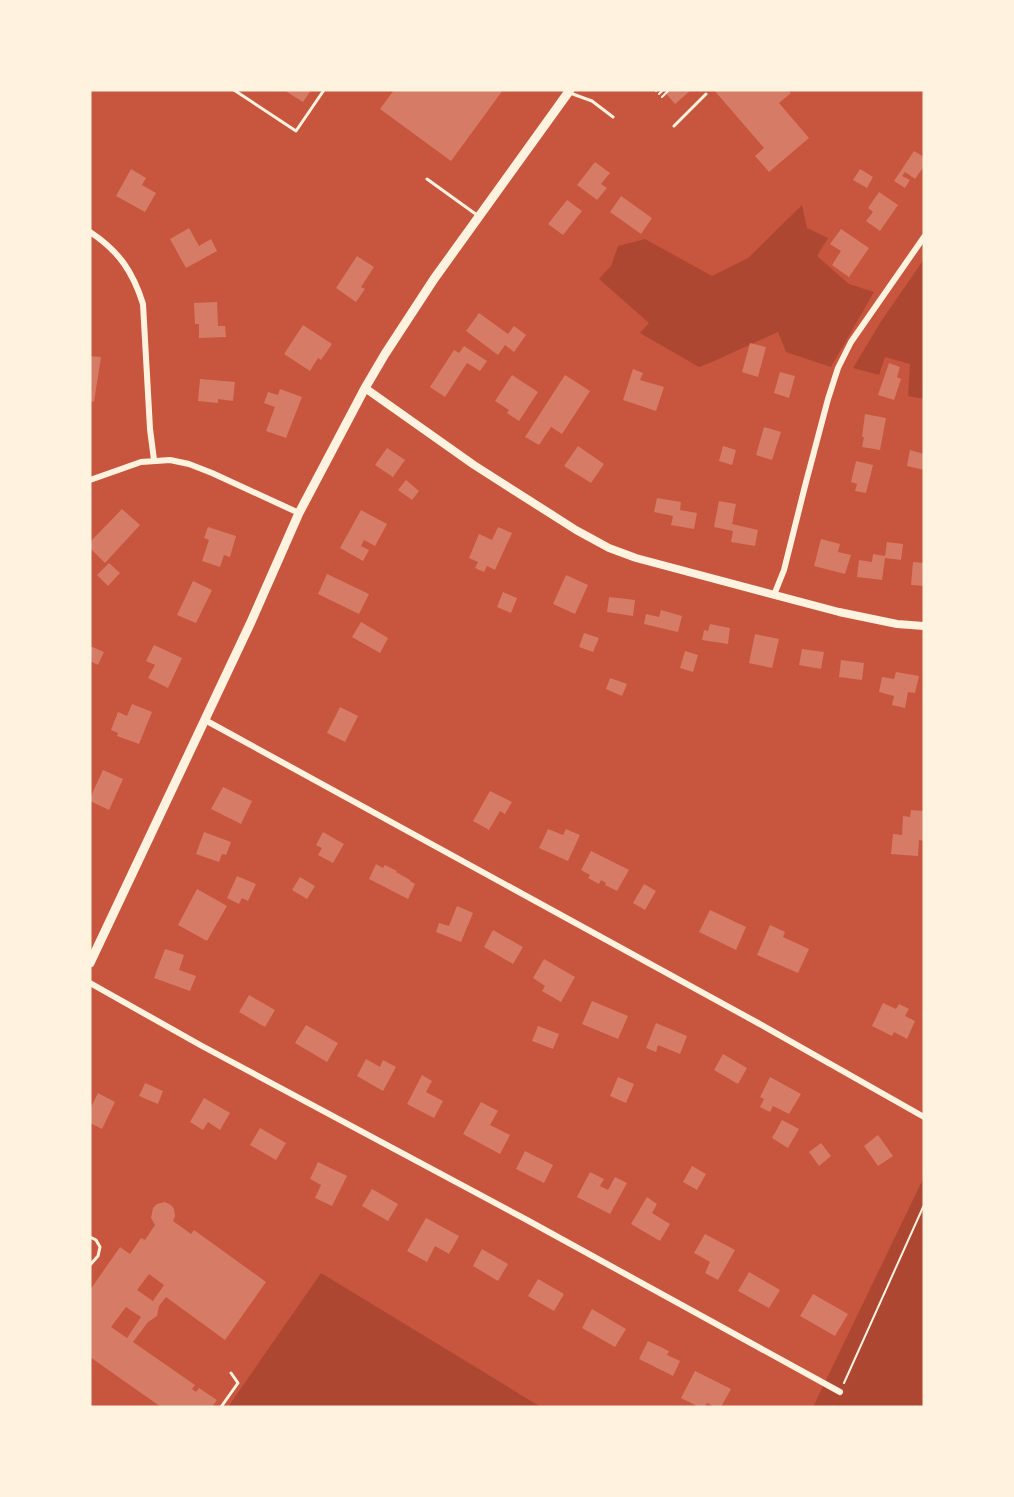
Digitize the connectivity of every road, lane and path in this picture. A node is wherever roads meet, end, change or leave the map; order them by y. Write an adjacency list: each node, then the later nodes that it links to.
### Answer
1 (234, 90): 2 (lane)
2 (324, 90)
3 (663, 90): 6 (path)
4 (669, 90): 8 (path)
5 (568, 91): 9 (lane); 12 (main road)
6 (657, 91)
7 (706, 94): 10 (lane)
8 (662, 97)
9 (613, 117)
10 (674, 126)
11 (427, 179): 12 (lane)
12 (478, 216): 15 (main road)
13 (90, 232): 16 (street)
14 (924, 237): 19 (street)
15 (365, 388): 18 (main road); 19 (street)
16 (154, 460): 17 (street); 18 (street)
17 (90, 480)
18 (299, 513): 21 (main road)
19 (774, 595): 20 (street)
20 (924, 626)
21 (205, 720): 22 (main road); 24 (street)
22 (90, 963)
23 (90, 983): 29 (street)
24 (924, 1117)
25 (924, 1205): 29 (path)
26 (90, 1237): 27 (lane)
27 (90, 1266)
28 (231, 1373): 30 (lane)
29 (840, 1392)
30 (221, 1407)

